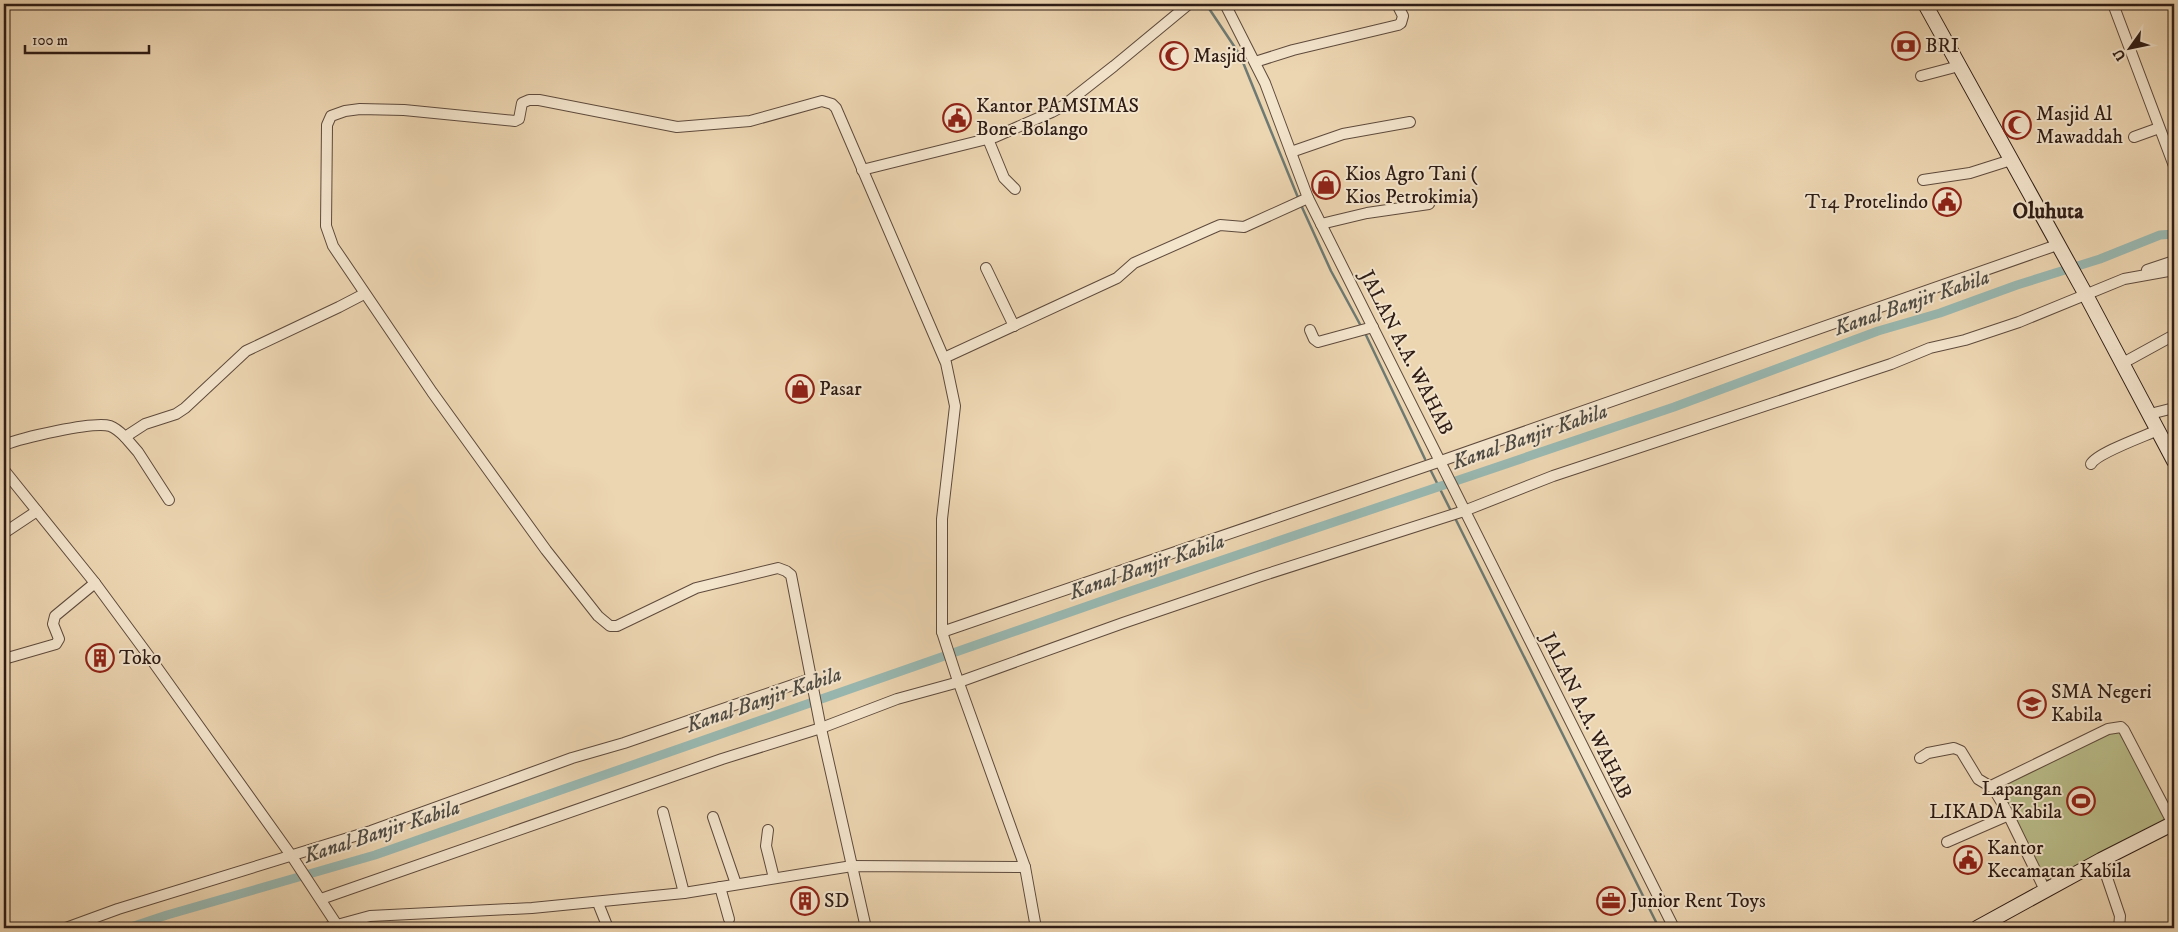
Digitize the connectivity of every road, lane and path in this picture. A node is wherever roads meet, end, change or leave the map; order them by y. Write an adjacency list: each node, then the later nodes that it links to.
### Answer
1 (1189, 4): 12 (street)
2 (1225, 4): 6 (street, JALAN A.A. WAHAB)
3 (1397, 4): 6 (street)
4 (1925, 4): 7 (main road)
5 (2113, 4): 10 (street)
6 (1255, 62): 13 (street, JALAN A.A. WAHAB)
7 (1959, 66): 8 (street); 14 (main road)
8 (1921, 76)
9 (1410, 122): 13 (street)
10 (2159, 128): 11 (street); 15 (street)
11 (2134, 137)
12 (988, 139): 16 (street); 18 (street)
13 (1291, 152): 19 (street, JALAN A.A. WAHAB)
14 (2011, 160): 17 (street); 22 (main road)
15 (2174, 166)
16 (862, 170): 28 (street); 33 (street)
17 (1923, 180)
18 (1015, 189)
19 (1303, 200): 21 (street, JALAN A.A. WAHAB); 29 (street)
20 (1429, 204): 21 (street)
21 (1321, 224): 30 (street, JALAN A.A. WAHAB)
22 (2058, 246): 27 (main road); 42 (street)
23 (2174, 261): 26 (street)
24 (986, 268): 29 (street)
25 (2174, 270): 26 (street)
26 (2135, 276): 27 (street)
27 (2085, 293): 34 (main road); 45 (street)
28 (364, 294): 38 (street); 52 (street)
29 (1014, 326): 33 (street)
30 (1366, 328): 31 (street); 42 (street, JALAN A.A. WAHAB)
31 (1310, 330)
32 (2174, 335): 34 (street)
33 (944, 358): 49 (street)
34 (2123, 364): 36 (main road)
35 (2174, 408): 36 (street)
36 (2150, 414): 37 (main road)
37 (2158, 430): 40 (main road); 41 (street)
38 (125, 436): 39 (street); 44 (street)
39 (4, 445)
40 (2174, 461)
41 (2091, 464)
42 (1443, 466): 45 (street, JALAN A.A. WAHAB); 49 (street)
43 (4, 470): 46 (street)
44 (170, 500)
45 (1463, 507): 51 (street); 80 (street, JALAN A.A. WAHAB)
46 (37, 511): 47 (street); 48 (street)
47 (4, 533)
48 (95, 583): 50 (street); 62 (street)
49 (944, 636): 51 (street)
50 (4, 659)
51 (957, 679): 53 (street); 65 (street)
52 (811, 683): 53 (street); 62 (street)
53 (820, 726): 64 (street); 71 (street)
54 (1920, 758): 55 (street)
55 (1991, 786): 57 (street); 59 (street)
56 (663, 812): 70 (street)
57 (2009, 815): 61 (street); 69 (street)
58 (713, 818): 67 (street)
59 (2173, 823): 63 (main road)
60 (768, 830): 66 (street)
61 (1947, 842)
62 (292, 857): 71 (street); 75 (street)
63 (2101, 860): 69 (main road); 82 (street)
64 (852, 866): 65 (street); 66 (street); 78 (street)
65 (1024, 867): 79 (street)
66 (774, 878): 67 (street)
67 (736, 884): 68 (street)
68 (720, 887): 70 (street); 73 (street)
69 (2045, 890): 81 (main road)
70 (684, 893): 72 (street)
71 (320, 897): 74 (street)
72 (598, 903): 74 (street); 77 (street)
73 (729, 919)
74 (338, 926): 76 (street)
75 (66, 928)
76 (326, 928)
77 (608, 928)
78 (866, 928)
79 (1036, 928)
80 (1674, 928)
81 (1977, 928)
82 (2118, 928)

